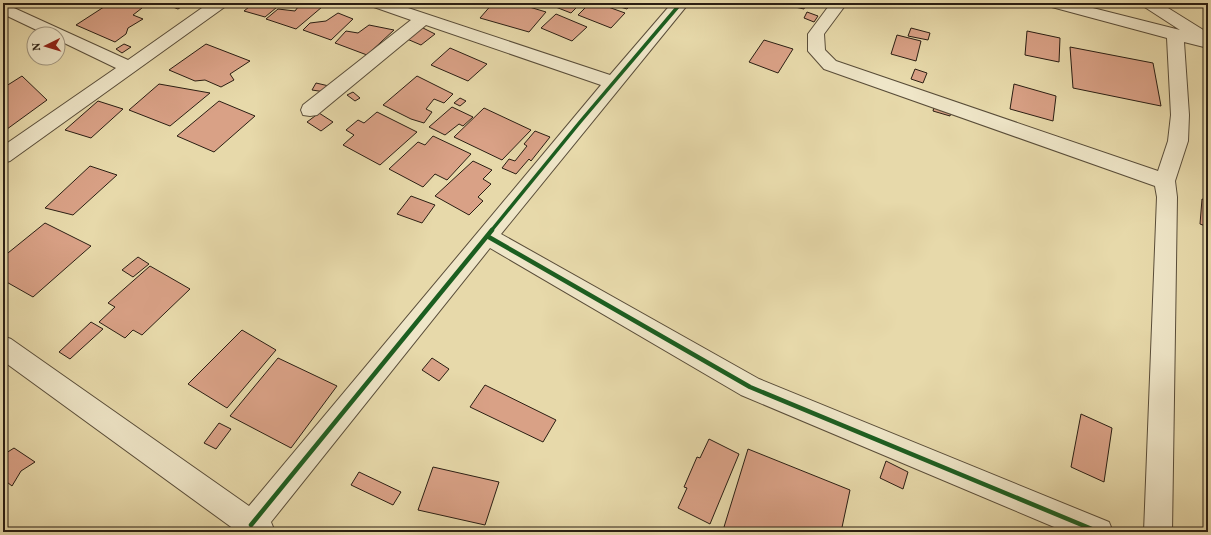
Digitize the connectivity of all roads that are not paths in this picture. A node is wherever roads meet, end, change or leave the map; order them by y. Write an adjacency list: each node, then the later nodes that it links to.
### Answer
1 (220, 3): 11 (street)
2 (377, 3): 8 (street)
3 (681, 3): 12 (street)
4 (839, 3): 15 (street)
5 (1054, 3): 9 (street)
6 (1149, 3): 10 (street)
7 (3, 8): 11 (street)
8 (424, 18): 12 (street); 13 (street)
9 (1176, 35): 10 (street); 15 (street)
10 (1208, 42)
11 (129, 67): 14 (street)
12 (613, 83): 16 (street)
13 (310, 110)
14 (3, 156)
15 (1165, 181): 20 (street)
16 (487, 236): 18 (street); 19 (street)
17 (3, 347): 18 (street)
18 (256, 528)
19 (1099, 532)
20 (1158, 532)

